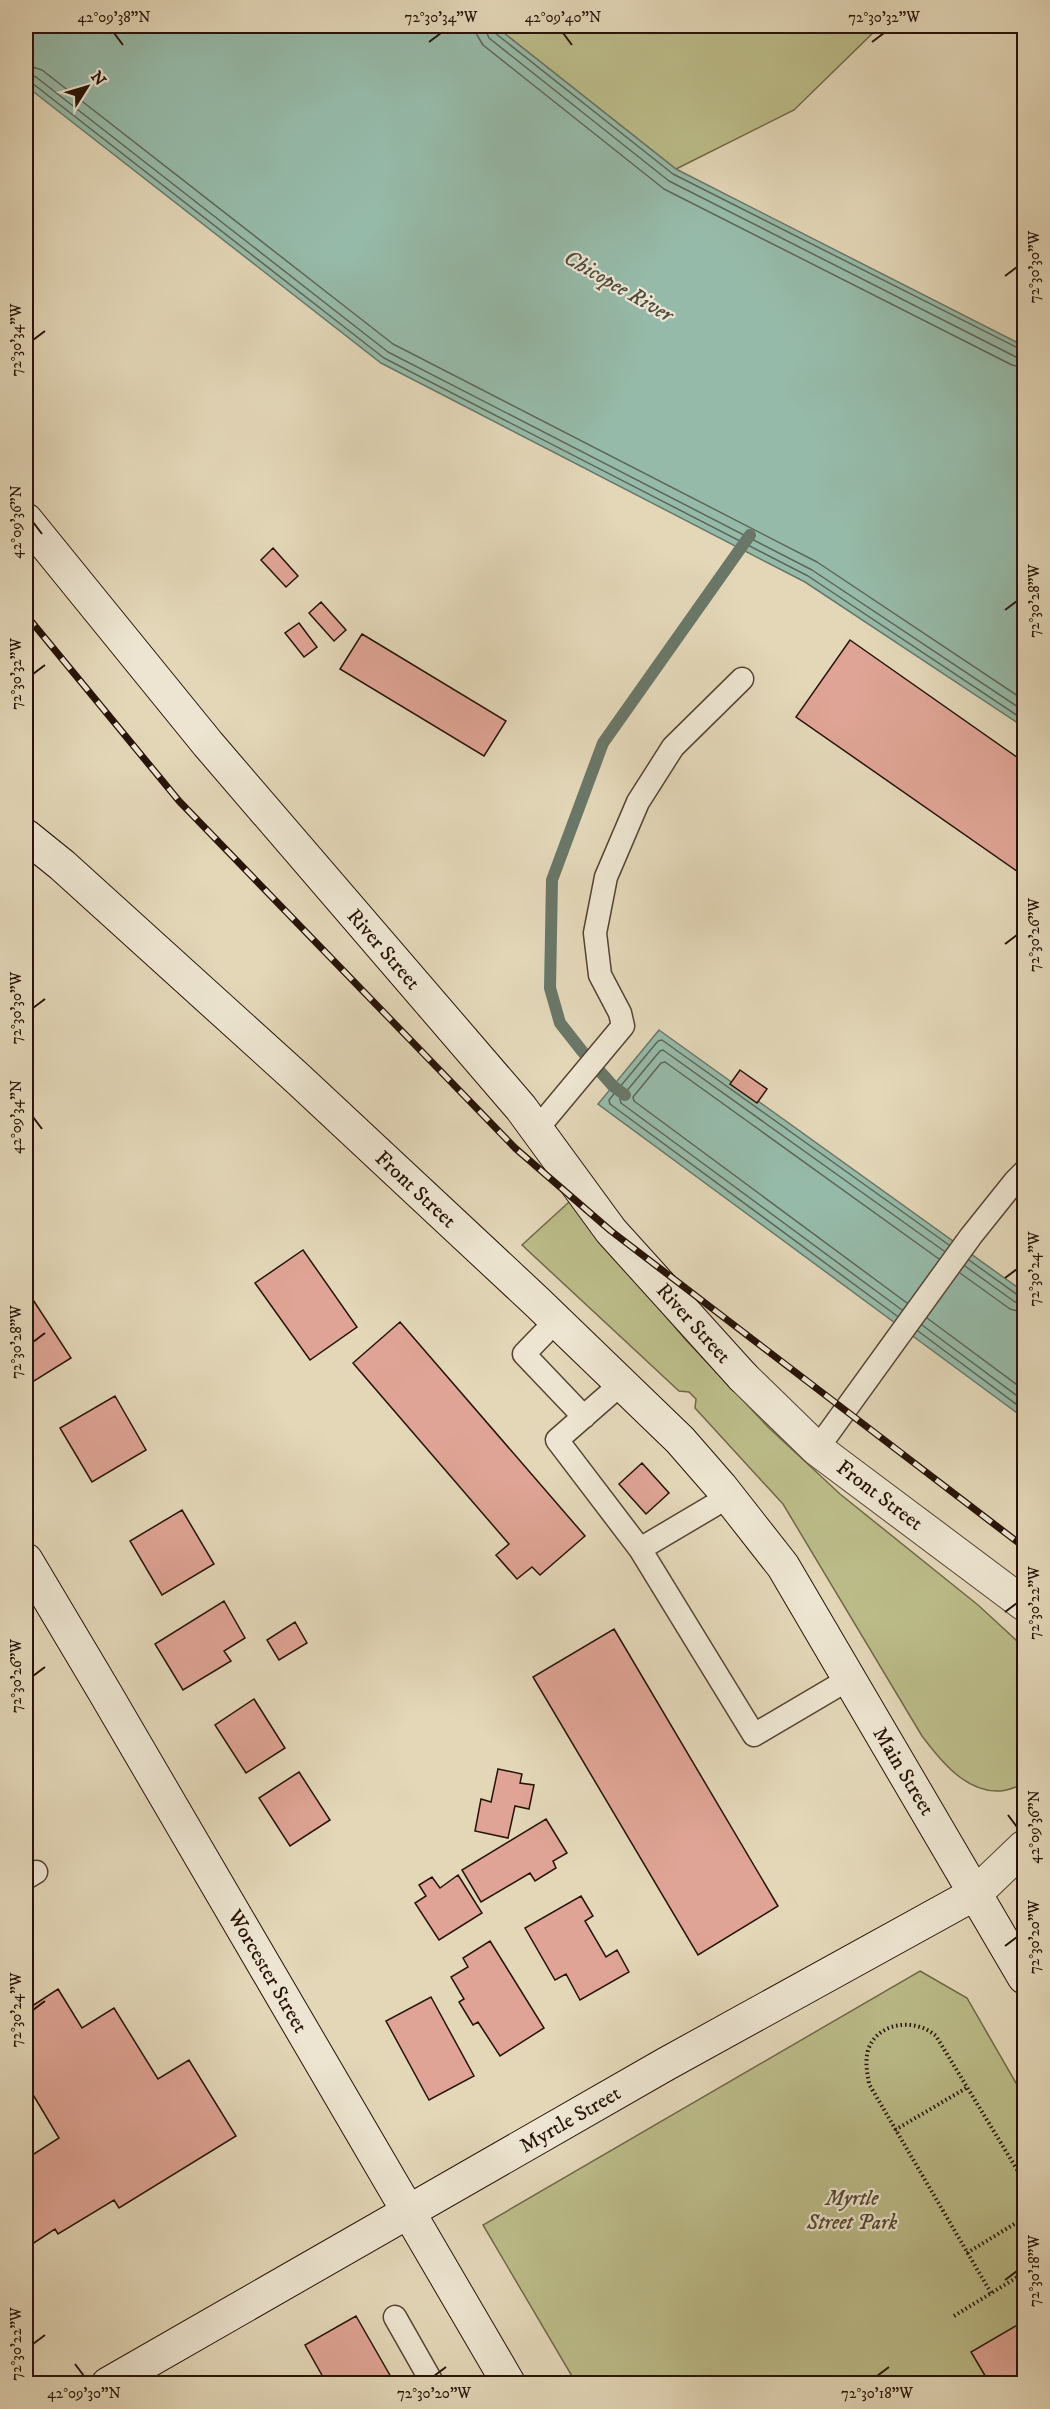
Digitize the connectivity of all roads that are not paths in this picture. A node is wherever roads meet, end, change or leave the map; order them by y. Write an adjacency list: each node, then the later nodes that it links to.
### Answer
1 (26, 520): 4 (main road, River Street)
2 (742, 679): 4 (lane)
3 (26, 836): 6 (main road, Front Street)
4 (537, 1129): 7 (main road, River Street)
5 (1024, 1172): 10 (lane)
6 (556, 1321): 8 (main road, Front Street); 9 (lane)
7 (743, 1377): 10 (main road, Front Street)
8 (621, 1384): 9 (lane); 11 (main road, Front Street)
9 (584, 1416): 12 (lane)
10 (817, 1449): 15 (main road, Front Street)
11 (728, 1497): 12 (lane); 14 (main road, Front Street)
12 (640, 1550): 16 (lane)
13 (26, 1560): 20 (main road, Worcester Street)
14 (783, 1566): 16 (main road, Main Street)
15 (1024, 1604)
16 (849, 1679): 18 (main road, Main Street)
17 (1024, 1847): 18 (main road, Myrtle Street)
18 (976, 1893): 19 (main road, Main Street); 20 (main road, Myrtle Street)
19 (1024, 1977)
20 (408, 2211): 22 (main road, Myrtle Street); 24 (main road, Worcester Street)
21 (395, 2317): 23 (lane)
22 (108, 2384)
23 (433, 2384)
24 (509, 2384)

